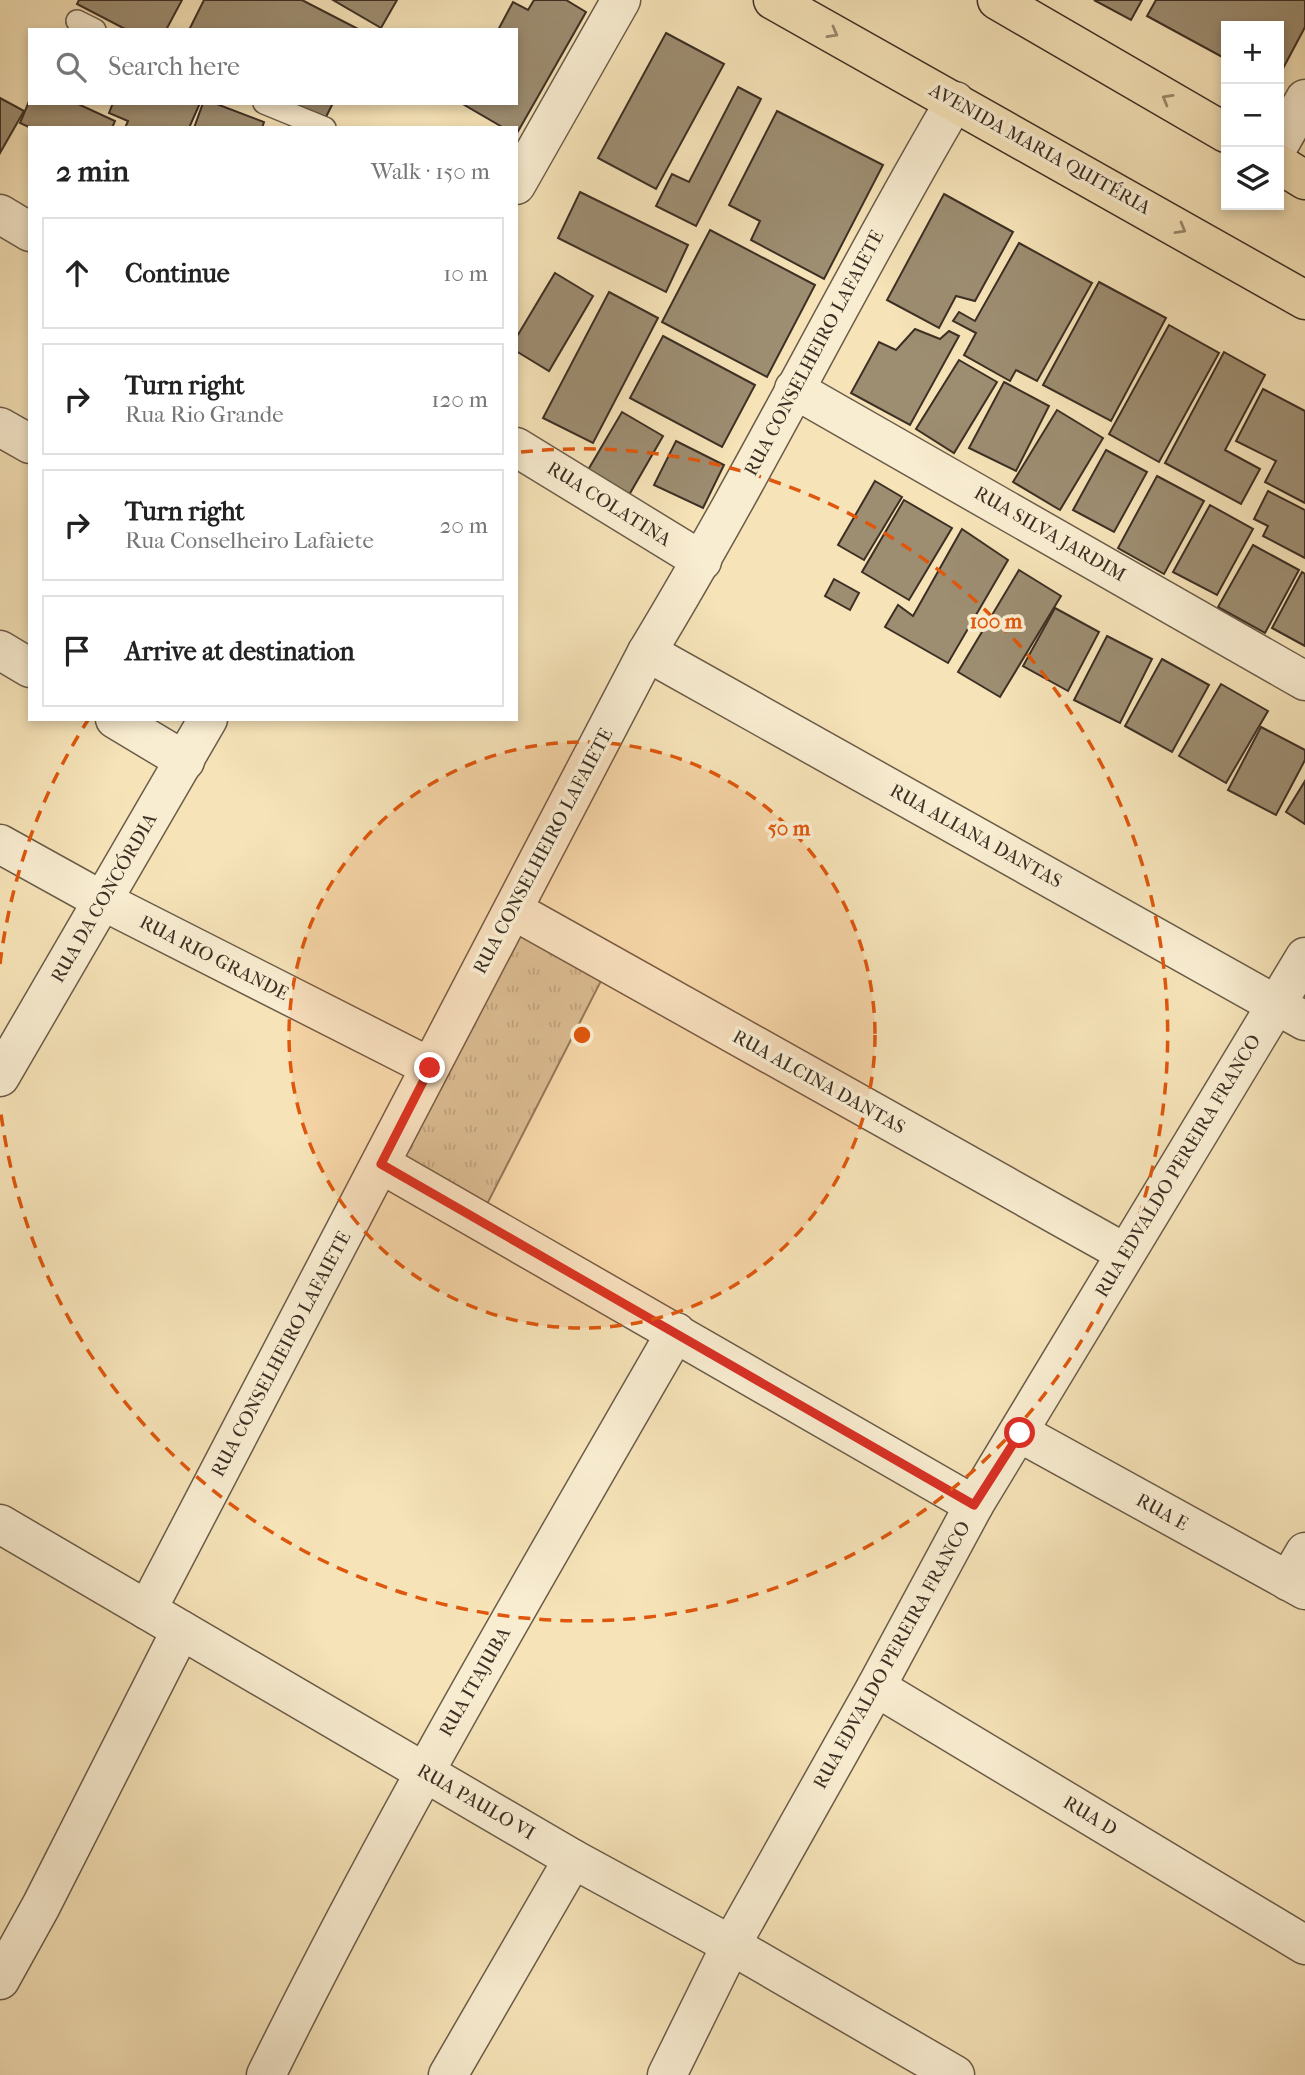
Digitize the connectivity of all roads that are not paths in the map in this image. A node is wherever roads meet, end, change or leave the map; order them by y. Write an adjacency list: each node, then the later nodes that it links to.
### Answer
1 (621, 0): 11 (street)
2 (774, 0): 5 (main road, AVENIDA MARIA QUITÉRIA, one-way to 5)
3 (997, 0): 8 (main road, one-way to 3)
4 (1305, 99): 9 (street)
5 (955, 101): 15 (main road, AVENIDA MARIA QUITÉRIA, one-way to 15); 16 (street, RUA CONSELHEIRO LAFAIETE)
6 (269, 105): 7 (lane)
7 (320, 126)
8 (1221, 130)
9 (1284, 136)
10 (1284, 167): 12 (main road)
11 (518, 180)
12 (1305, 180)
13 (0, 214): 14 (street)
14 (28, 231)
15 (1305, 300)
16 (794, 389): 20 (street, RUA CONSELHEIRO LAFAIETE); 24 (street, RUA SILVA JARDIM)
17 (0, 427): 18 (street)
18 (28, 443)
19 (518, 448): 20 (street, RUA COLATINA)
20 (702, 561): 22 (street, RUA CONSELHEIRO LAFAIETE)
21 (0, 650): 23 (street)
22 (647, 652): 30 (street, RUA CONSELHEIRO LAFAIETE); 32 (street, RUA ALIANA DANTAS)
23 (28, 667)
24 (1305, 681)
25 (119, 721): 27 (street)
26 (207, 721): 27 (street, RUA DA CONCÓRDIA)
27 (185, 761): 29 (street, RUA DA CONCÓRDIA)
28 (0, 844): 29 (street, RUA RIO GRANDE)
29 (101, 900): 33 (street, RUA RIO GRANDE); 34 (street, RUA DA CONCÓRDIA)
30 (513, 910): 33 (street, RUA CONSELHEIRO LAFAIETE); 36 (street, RUA ALCINA DANTAS)
31 (1305, 957): 32 (street, RUA EDVALDO PEREIRA FRANCO)
32 (1291, 1012): 36 (street, RUA EDVALDO PEREIRA FRANCO)
33 (430, 1068): 35 (street, RUA CONSELHEIRO LAFAIETE)
34 (2, 1071)
35 (381, 1164): 37 (street); 42 (street, RUA CONSELHEIRO LAFAIETE)
36 (1125, 1253): 38 (street, RUA EDVALDO PEREIRA FRANCO)
37 (676, 1332): 39 (street); 45 (street, RUA ITAJUBA)
38 (1020, 1433): 39 (street, RUA EDVALDO PEREIRA FRANCO); 41 (street, RUA E)
39 (974, 1505): 44 (street, RUA EDVALDO PEREIRA FRANCO)
40 (0, 1524): 42 (street, RUA PAULO VI)
41 (1299, 1574)
42 (147, 1610): 43 (street, RUA PAULO VI)
43 (181, 1630): 45 (street, RUA PAULO VI); 49 (street)
44 (876, 1687): 47 (street, RUA EDVALDO PEREIRA FRANCO); 48 (street, RUA D)
45 (424, 1772): 46 (street, RUA PAULO VI); 50 (street, RUA ITAJUBA)
46 (573, 1859): 47 (street, RUA PAULO VI); 51 (street)
47 (731, 1945): 52 (street, RUA EDVALDO PEREIRA FRANCO); 53 (street, RUA PAULO VI)
48 (1305, 1945)
49 (0, 1980)
50 (266, 2075)
51 (448, 2075)
52 (667, 2075)
53 (955, 2075)

